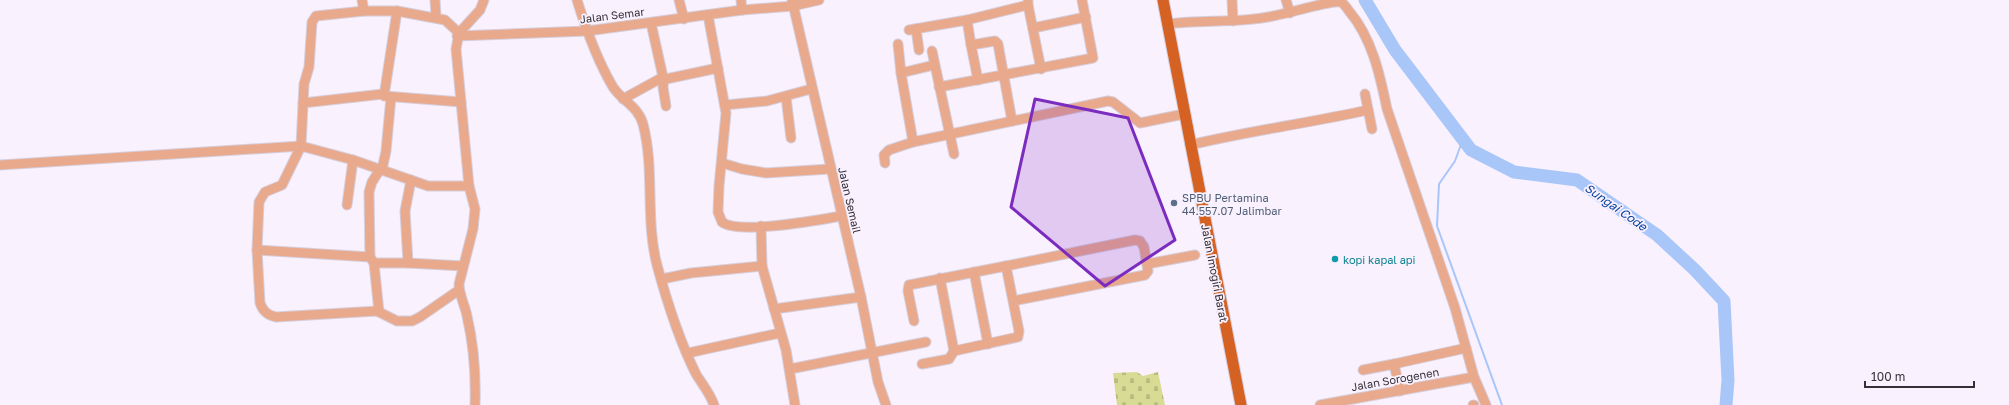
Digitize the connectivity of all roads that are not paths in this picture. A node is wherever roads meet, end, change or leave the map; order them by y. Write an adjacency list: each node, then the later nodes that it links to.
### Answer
1 (362, 0): 16 (street)
2 (435, 0): 20 (street)
3 (484, 0): 29 (street)
4 (577, 0): 28 (street)
5 (679, 0): 22 (street)
6 (741, 0): 15 (street)
7 (818, 0): 13 (street, Jalan Semar)
8 (1082, 0): 21 (street)
9 (1163, 0): 26 (main road, Jalan Imogiri Barat)
10 (1232, 0): 24 (street)
11 (1286, 0): 18 (street)
12 (1028, 2): 23 (street); 27 (street)
13 (792, 3): 15 (street, Jalan Semar); 42 (street, Jalan Semail)
14 (1305, 4): 18 (street); 92 (street)
15 (742, 10): 19 (street, Jalan Semar)
16 (364, 11): 17 (street); 48 (street)
17 (397, 11): 20 (street); 44 (street)
18 (1290, 12): 24 (street)
19 (708, 15): 22 (street, Jalan Semar); 35 (street)
20 (436, 17): 29 (street)
21 (1086, 17): 27 (street); 36 (street)
22 (684, 18): 25 (street, Jalan Semar)
23 (967, 20): 31 (street); 32 (street)
24 (1233, 21): 26 (street)
25 (651, 23): 28 (street, Jalan Semar); 39 (street)
26 (1167, 24): 52 (main road, Jalan Imogiri Barat)
27 (1033, 28): 36 (street)
28 (587, 31): 29 (street, Jalan Semar); 46 (street)
29 (458, 35): 47 (street)
30 (898, 44): 37 (street)
31 (971, 44): 38 (street); 40 (street)
32 (920, 50)
33 (932, 51): 34 (street)
34 (934, 66): 37 (street); 41 (street)
35 (718, 68): 39 (street); 49 (street)
36 (1041, 69): 38 (street)
37 (901, 73): 57 (street)
38 (1004, 76): 40 (street); 53 (street)
39 (664, 78): 46 (street); 50 (street)
40 (978, 80): 41 (street)
41 (940, 87): 55 (street)
42 (812, 89): 45 (street); 66 (street, Jalan Semail)
43 (1365, 94): 51 (street)
44 (387, 96): 47 (street); 48 (street); 65 (street)
45 (786, 97): 49 (street); 56 (street)
46 (623, 99): 82 (street)
47 (461, 102): 68 (street)
48 (303, 103): 59 (street)
49 (725, 105): 62 (street)
50 (666, 106)
51 (1368, 110): 54 (street); 58 (street)
52 (1184, 114): 53 (street); 58 (main road, Jalan Imogiri Barat)
53 (1012, 121): 55 (street)
54 (1372, 129)
55 (949, 134): 57 (street); 60 (street)
56 (791, 138)
57 (913, 142): 63 (street)
58 (1190, 145): 73 (main road, Jalan Imogiri Barat)
59 (301, 146): 61 (street); 64 (street); 72 (street)
60 (954, 154)
61 (353, 160): 65 (street); 69 (street)
62 (722, 163): 66 (street); 71 (street)
63 (884, 163)
64 (0, 165)
65 (380, 168): 67 (street); 74 (street)
66 (830, 169): 70 (street, Jalan Semail)
67 (411, 180): 68 (street); 75 (street)
68 (470, 186): 77 (street)
69 (347, 205)
70 (840, 216): 71 (street); 84 (street, Jalan Semail)
71 (761, 226): 78 (street)
72 (257, 250): 74 (street); 87 (street)
73 (1211, 252): 76 (street); 106 (main road, Jalan Imogiri Barat)
74 (372, 260): 75 (street); 87 (street)
75 (408, 263): 77 (street)
76 (1147, 264): 79 (street); 85 (street)
77 (463, 266): 83 (street)
78 (762, 266): 82 (street); 86 (street)
79 (1006, 266): 80 (street); 85 (street)
80 (974, 272): 81 (street); 91 (street)
81 (940, 278): 88 (street); 93 (street)
82 (662, 279): 94 (street)
83 (459, 290): 87 (street); 102 (street)
84 (861, 297): 86 (street); 95 (street, Jalan Semail)
85 (1013, 301): 91 (street)
86 (774, 309): 89 (street)
87 (379, 312)
88 (914, 320)
89 (780, 333): 94 (street); 98 (street)
90 (926, 342): 95 (street)
91 (988, 344): 93 (street)
92 (1466, 348): 97 (street); 100 (street)
93 (954, 351): 96 (street)
94 (688, 353): 103 (street)
95 (872, 353): 98 (street); 105 (street, Jalan Semail)
96 (922, 364)
97 (1394, 364): 99 (street); 101 (street)
98 (790, 369): 104 (street)
99 (1362, 370)
100 (1474, 377): 101 (street, Jalan Sorogenen); 108 (street)
101 (1400, 391): 107 (street, Jalan Sorogenen)
102 (475, 405)
103 (714, 405)
104 (795, 405)
105 (886, 405)
106 (1241, 405)
107 (1320, 405)
108 (1486, 405)

